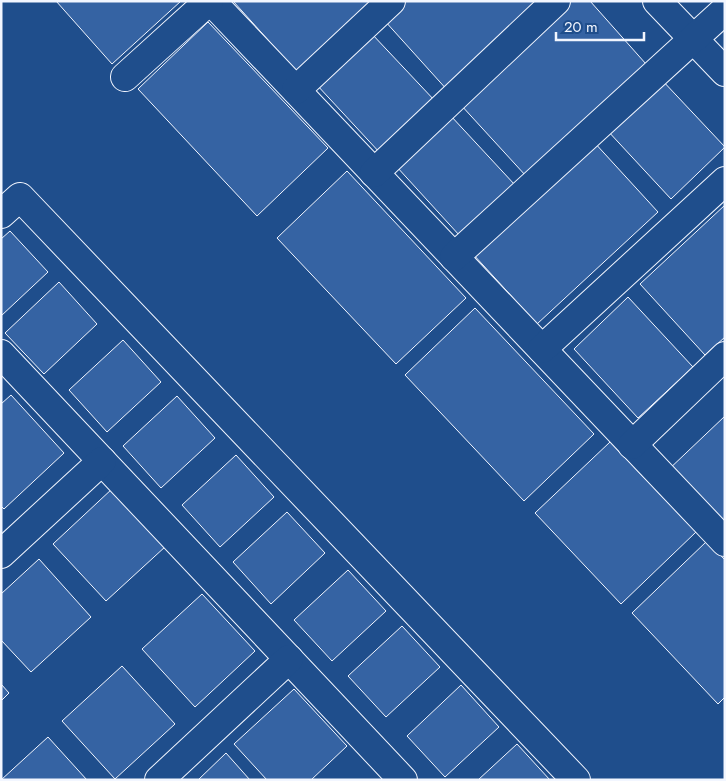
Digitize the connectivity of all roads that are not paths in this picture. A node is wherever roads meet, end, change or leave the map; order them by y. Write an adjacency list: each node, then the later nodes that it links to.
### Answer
1 (210, 1): 8 (lane); 9 (lane)
2 (391, 1): 9 (lane)
3 (556, 1): 10 (lane)
4 (657, 1): 6 (lane)
5 (725, 10): 6 (lane)
6 (693, 39): 7 (lane); 13 (lane)
7 (725, 72)
8 (125, 77)
9 (296, 90): 10 (lane)
10 (374, 173): 13 (lane)
11 (725, 181): 14 (lane)
12 (1, 214): 24 (lane)
13 (454, 257): 14 (lane)
14 (542, 349): 17 (lane)
15 (1, 354): 18 (lane)
16 (725, 356): 17 (lane)
17 (632, 445): 19 (lane)
18 (102, 461): 20 (lane); 21 (lane)
19 (725, 542)
20 (1, 554)
21 (289, 659): 22 (lane); 23 (lane)
22 (159, 780)
23 (403, 780)
24 (576, 780)

